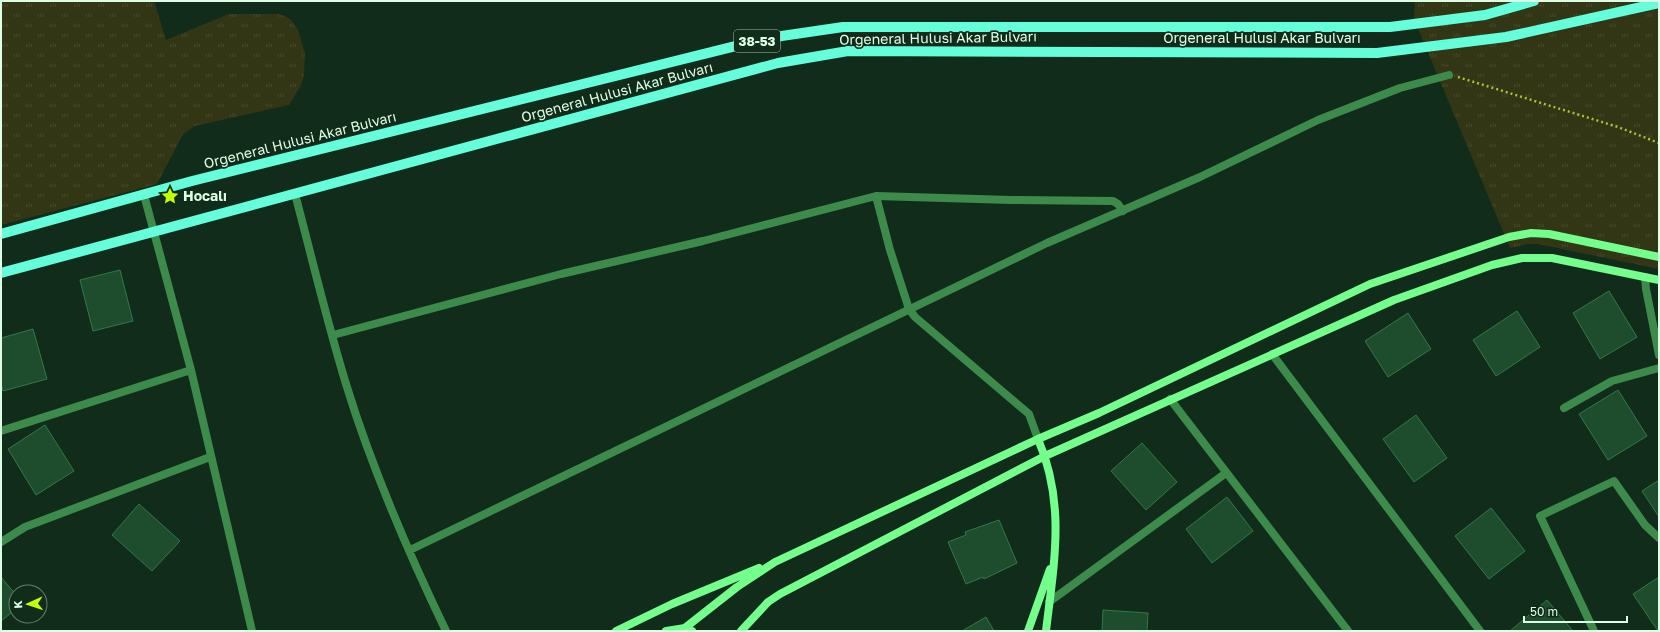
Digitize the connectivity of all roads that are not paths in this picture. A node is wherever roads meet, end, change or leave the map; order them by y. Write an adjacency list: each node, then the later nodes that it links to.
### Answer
1 (1534, 1): 5 (main road, Orgeneral Hulusi Akar Bulvarı / 38-53)
2 (1659, 3): 4 (main road, Orgeneral Hulusi Akar Bulvarı)
3 (1448, 74): 7 (street)
4 (295, 194): 8 (main road, Orgeneral Hulusi Akar Bulvarı); 15 (street)
5 (144, 195): 8 (street); 9 (main road, Orgeneral Hulusi Akar Bulvarı / 38-53)
6 (876, 196): 7 (street); 14 (street); 15 (street)
7 (1123, 211): 14 (street)
8 (154, 233): 11 (main road, Orgeneral Hulusi Akar Bulvarı); 19 (street)
9 (1, 234)
10 (1659, 257): 23 (street)
11 (1, 273)
12 (1645, 277): 13 (street); 16 (street); 17 (street)
13 (1659, 280)
14 (909, 309): 23 (street); 29 (street)
15 (333, 335): 29 (street)
16 (1272, 354): 20 (street); 42 (street)
17 (1659, 355)
18 (1659, 368): 21 (street)
19 (191, 370): 22 (street); 25 (street)
20 (1170, 400): 24 (street); 26 (street)
21 (1564, 408)
22 (1, 431)
23 (1038, 439): 24 (street); 31 (street)
24 (1045, 456): 30 (street); 38 (street)
25 (210, 457): 28 (street); 34 (street)
26 (1226, 473): 32 (street); 41 (street)
27 (1659, 538): 43 (street)
28 (1, 542)
29 (410, 550): 35 (street)
30 (1054, 556): 32 (street); 39 (street)
31 (775, 562): 33 (street); 36 (street)
32 (1049, 602): 40 (street)
33 (686, 630): 37 (street)
34 (252, 631)
35 (446, 631)
36 (616, 631)
37 (666, 631)
38 (741, 631)
39 (1028, 631)
40 (1046, 631)
41 (1348, 631)
42 (1480, 631)
43 (1594, 631)

